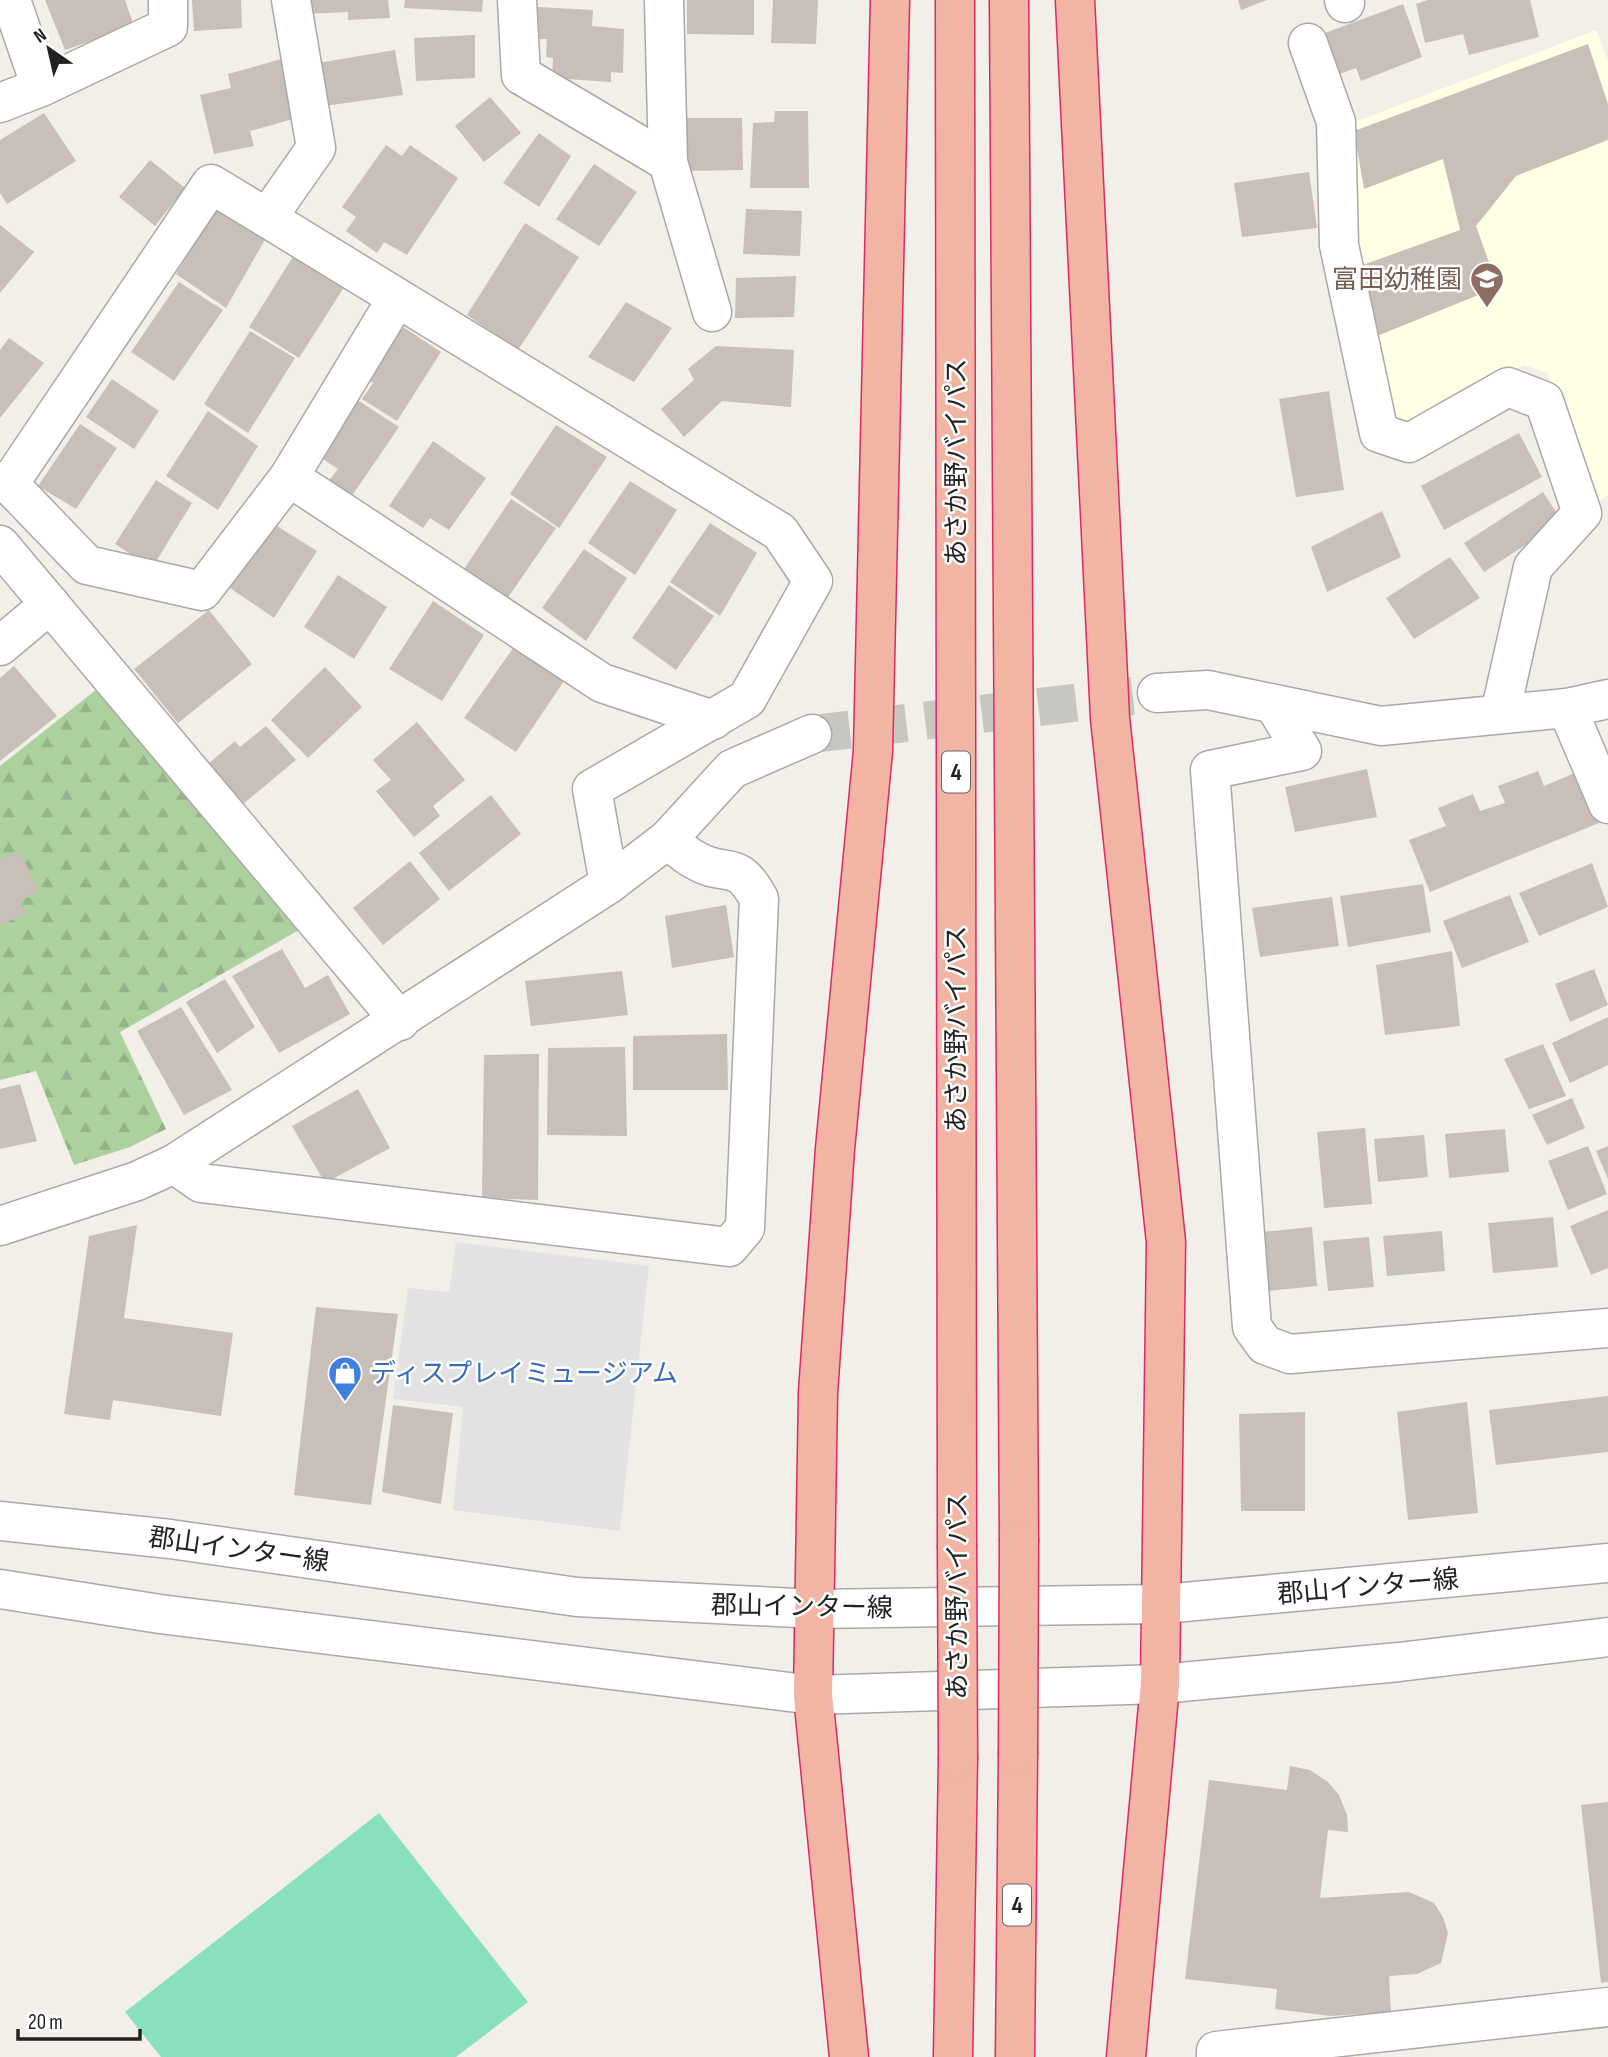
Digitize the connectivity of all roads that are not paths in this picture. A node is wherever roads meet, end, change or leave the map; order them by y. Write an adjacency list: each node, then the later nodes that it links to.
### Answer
1 (11, 0): 11 (street)
2 (168, 0): 11 (street)
3 (292, 0): 14 (street)
4 (517, 0): 13 (street)
5 (664, 0): 13 (street)
6 (890, 0): 39 (highway)
7 (955, 0): 45 (highway, あさか野バイパス / 4, bridge)
8 (1009, 0): 46 (highway, 4, bridge)
9 (1075, 0): 38 (highway)
10 (1308, 43): 25 (street)
11 (41, 87): 12 (street)
12 (0, 103)
13 (668, 162): 16 (street)
14 (267, 218): 15 (street); 17 (street)
15 (397, 298): 17 (street); 26 (street)
16 (712, 312)
17 (289, 477): 26 (street)
18 (0, 545): 19 (street)
19 (50, 604): 20 (street); 31 (street)
20 (0, 646)
21 (1157, 693): 23 (street)
22 (1608, 699): 24 (street)
23 (1275, 706): 25 (street); 34 (street)
24 (1567, 708): 25 (street); 28 (street)
25 (1500, 714)
26 (713, 720): 30 (street)
27 (812, 734): 29 (street)
28 (1608, 804)
29 (668, 839): 30 (street); 32 (street)
30 (609, 884): 31 (street)
31 (400, 1021): 32 (street)
32 (174, 1164): 33 (street)
33 (0, 1226)
34 (1608, 1328)
35 (0, 1521): 39 (street, 郡山インター線)
36 (1608, 1563): 38 (street, 郡山インター線)
37 (0, 1589): 42 (street)
38 (1163, 1604): 39 (street, 郡山インター線); 41 (highway)
39 (816, 1609): 42 (highway)
40 (1608, 1637): 41 (street)
41 (1160, 1684): 42 (street); 47 (highway)
42 (813, 1695): 44 (highway)
43 (1608, 2007): 48 (street)
44 (849, 2057)
45 (953, 2057)
46 (1015, 2057)
47 (1126, 2057)
48 (1216, 2057)

